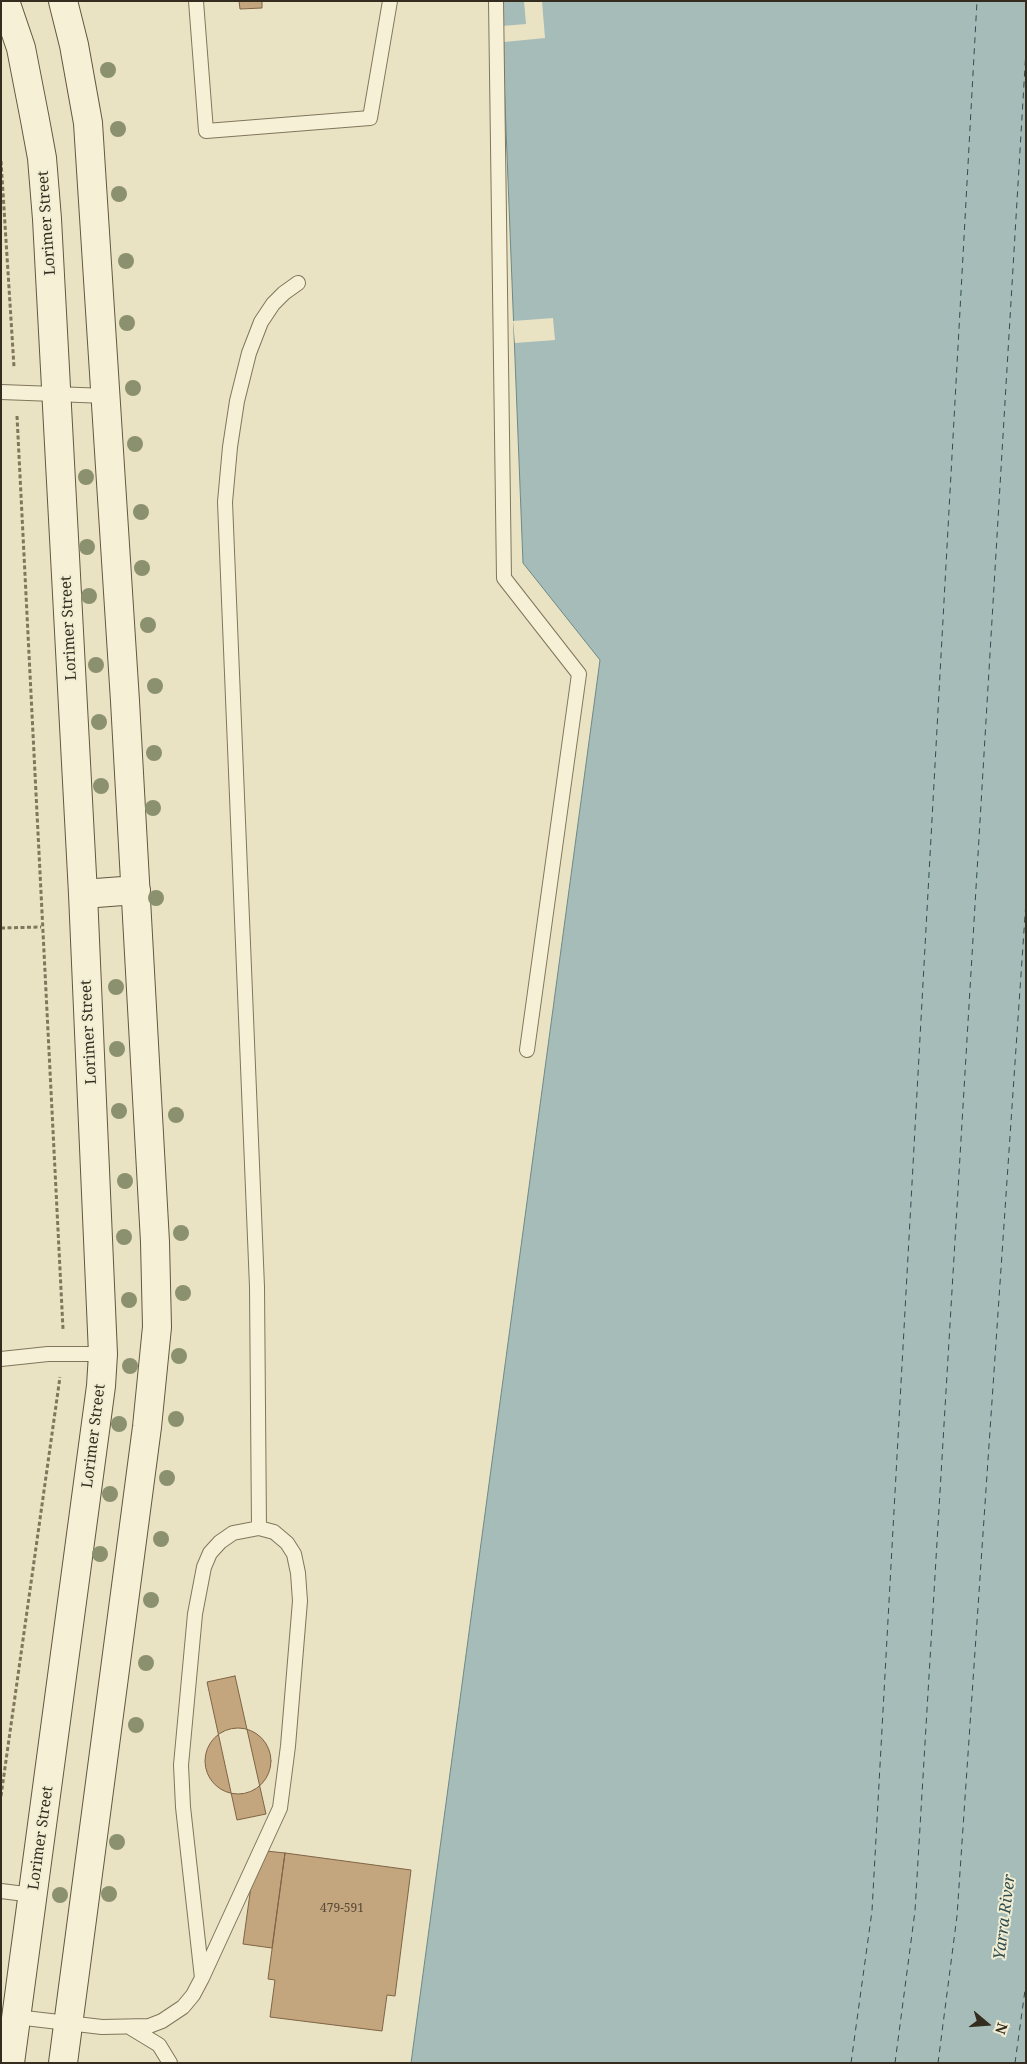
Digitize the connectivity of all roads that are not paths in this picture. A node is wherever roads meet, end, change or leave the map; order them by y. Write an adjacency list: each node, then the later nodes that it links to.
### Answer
1 (5, 1): 8 (main road, Lorimer Street)
2 (63, 1): 9 (main road)
3 (196, 1): 4 (lane)
4 (390, 1)
5 (496, 1): 12 (lane)
6 (298, 284): 15 (lane)
7 (1, 392): 8 (lane)
8 (57, 394): 9 (lane); 11 (main road, Lorimer Street)
9 (107, 396): 10 (main road)
10 (136, 890): 11 (main road); 20 (main road)
11 (83, 894): 13 (main road, Lorimer Street)
12 (528, 1050)
13 (103, 1354): 14 (lane); 17 (main road, Lorimer Street)
14 (1, 1359)
15 (259, 1528): 18 (lane); 18 (lane)
16 (1, 1891): 17 (lane)
17 (33, 1895): 19 (main road, Lorimer Street)
18 (202, 1978): 21 (lane)
19 (16, 2017): 20 (lane); 22 (main road, Lorimer Street)
20 (68, 2023): 21 (lane); 23 (main road)
21 (130, 2028): 24 (lane)
22 (10, 2063)
23 (63, 2063)
24 (170, 2063)

